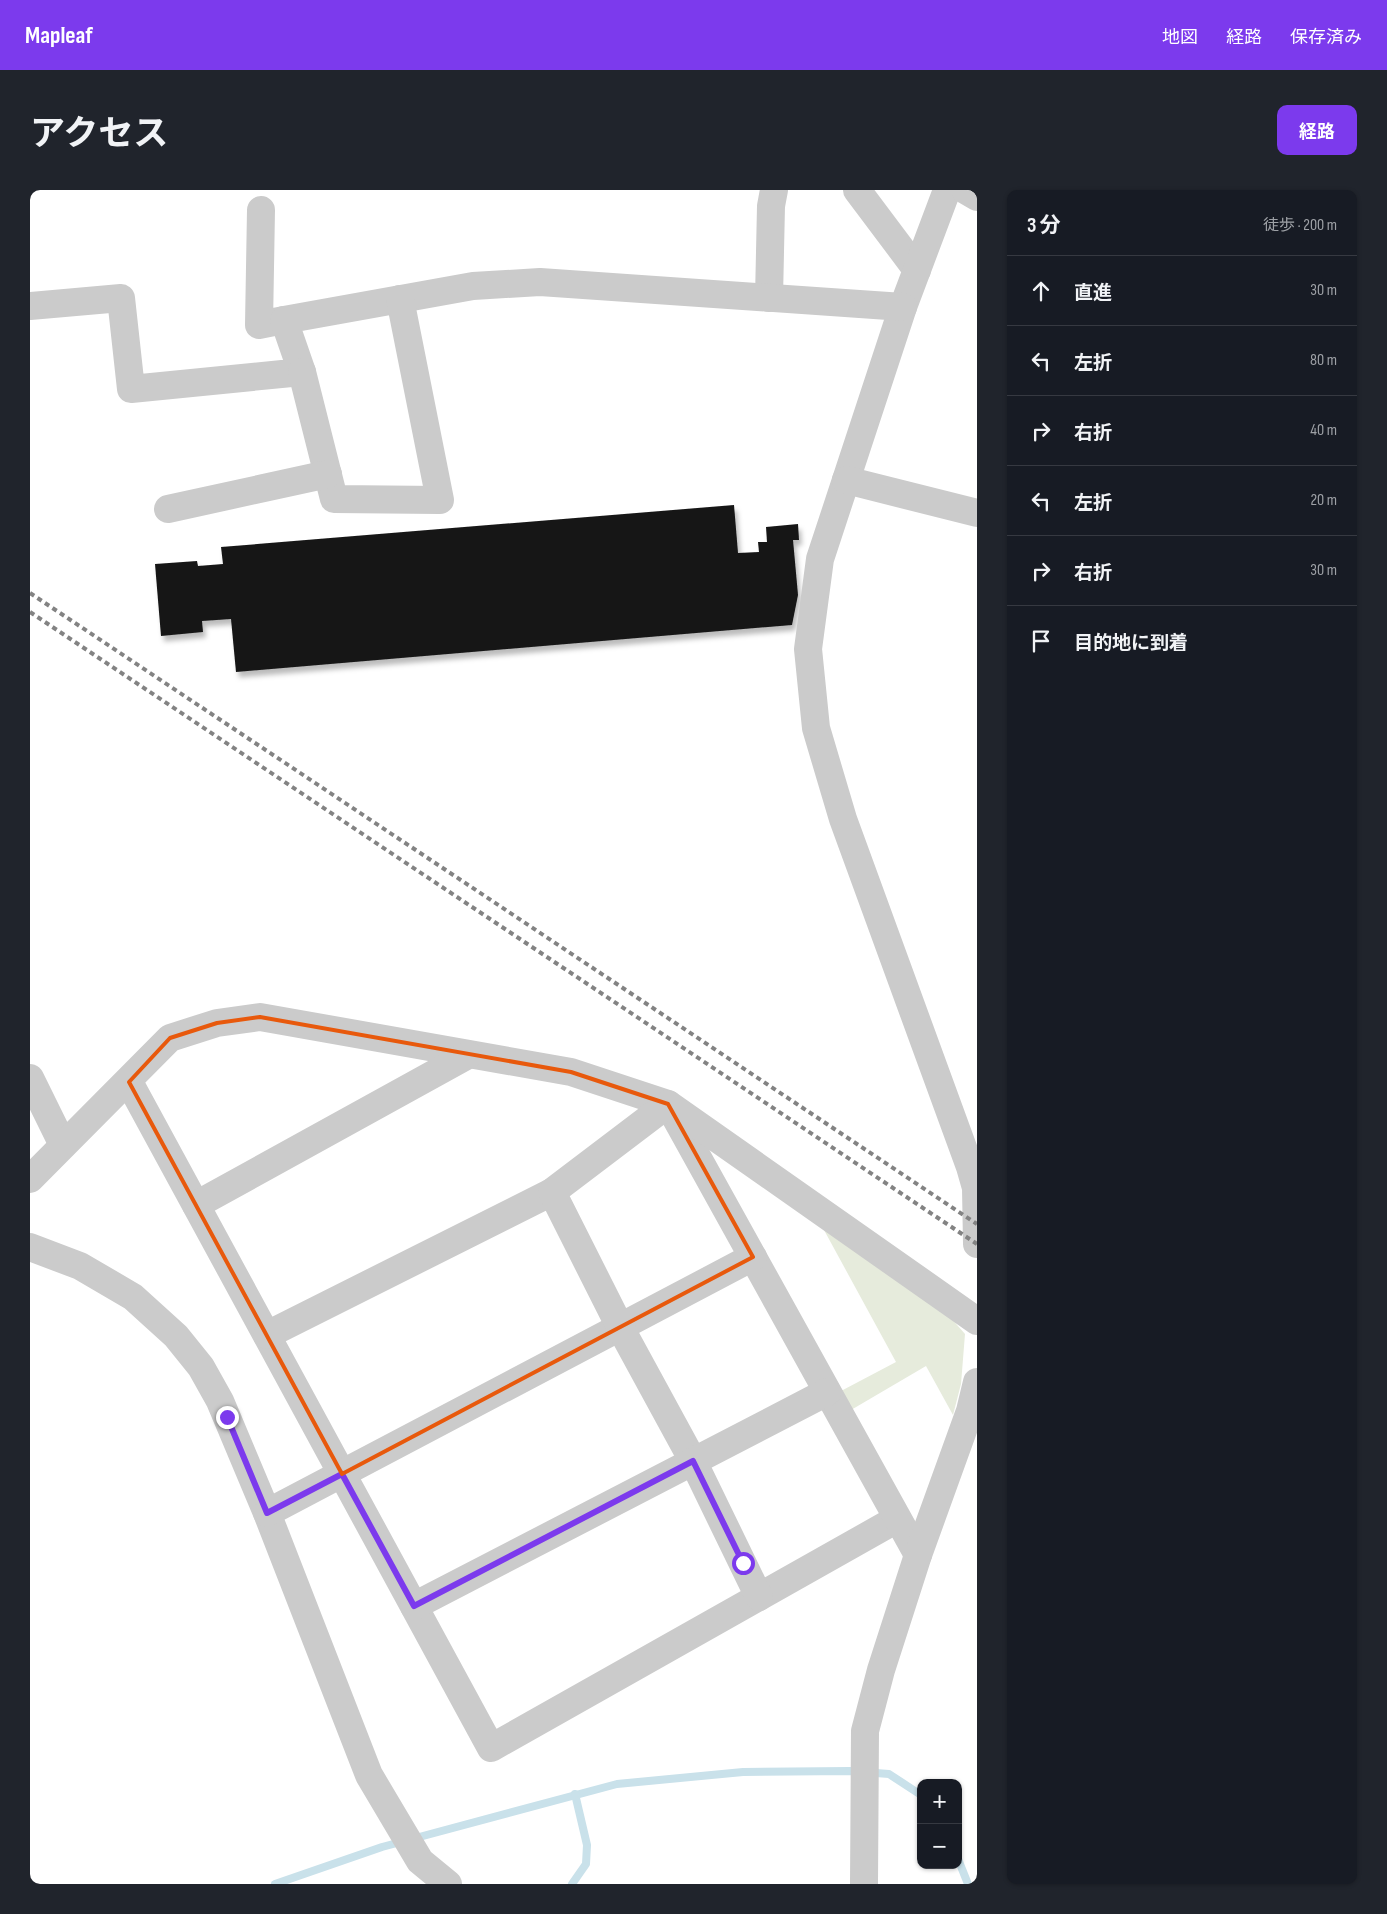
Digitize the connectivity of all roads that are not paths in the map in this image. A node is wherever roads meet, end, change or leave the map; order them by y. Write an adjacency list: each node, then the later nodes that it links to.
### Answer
1 (774, 190): 8 (street)
2 (857, 190): 7 (street)
3 (947, 190): 7 (street)
4 (965, 190): 5 (street)
5 (977, 198)
6 (261, 210): 12 (street)
7 (917, 270): 11 (street)
8 (769, 298): 9 (street); 11 (street)
9 (400, 299): 12 (street); 14 (street)
10 (30, 306): 13 (street)
11 (903, 307): 15 (street)
12 (284, 320): 13 (street)
13 (302, 372): 14 (street)
14 (328, 474): 16 (street)
15 (846, 480): 17 (street); 24 (street)
16 (168, 509)
17 (977, 513)
18 (468, 1055): 20 (street); 21 (street); 26 (street)
19 (30, 1078): 22 (street)
20 (129, 1082): 22 (street); 26 (street)
21 (668, 1104): 25 (street); 29 (street); 30 (street)
22 (63, 1144): 23 (street)
23 (30, 1179)
24 (976, 1187): 27 (street)
25 (552, 1192): 31 (street); 32 (street)
26 (196, 1206): 32 (street)
27 (977, 1244)
28 (30, 1247): 37 (street)
29 (752, 1257): 31 (street); 34 (street)
30 (977, 1321)
31 (620, 1327): 35 (street); 36 (street)
32 (267, 1335): 36 (street)
33 (977, 1382): 39 (street)
34 (827, 1392): 35 (street); 38 (street)
35 (693, 1461): 40 (street); 41 (street)
36 (342, 1474): 37 (street); 41 (street)
37 (267, 1513): 42 (street)
38 (898, 1519): 39 (street); 40 (street)
39 (918, 1555): 43 (street)
40 (759, 1597): 41 (street)
41 (414, 1606)
42 (448, 1884)
43 (864, 1884)

